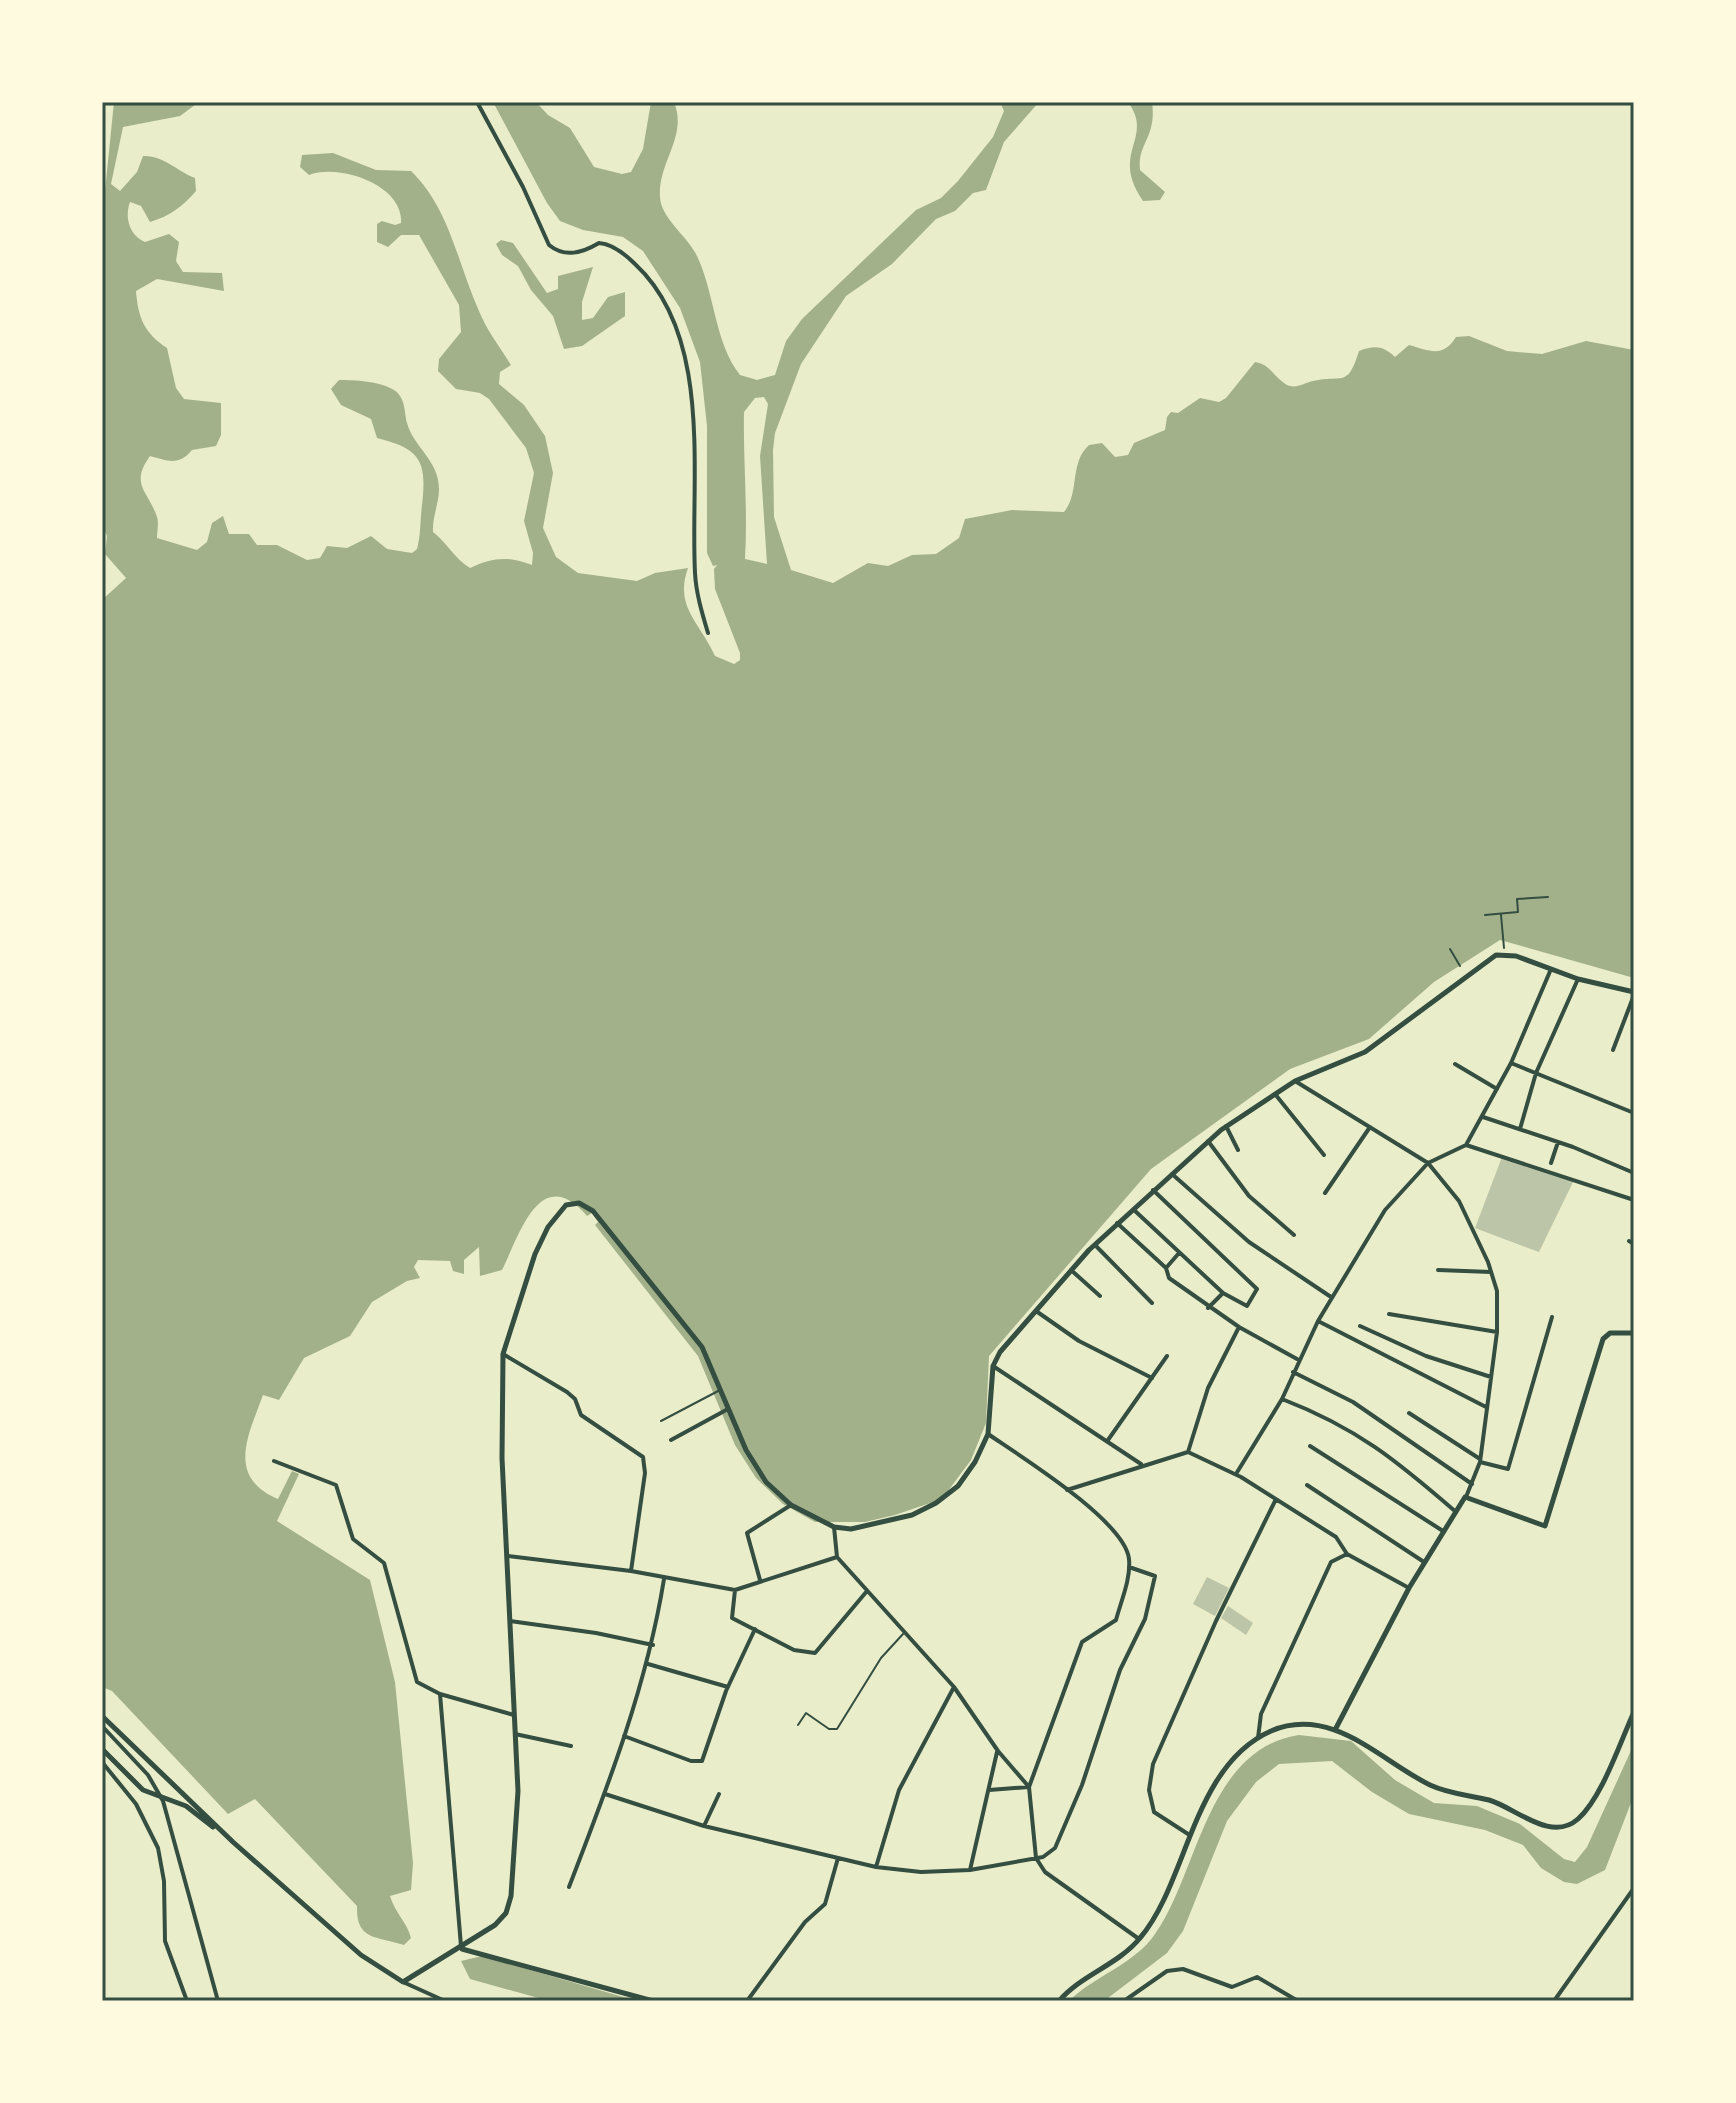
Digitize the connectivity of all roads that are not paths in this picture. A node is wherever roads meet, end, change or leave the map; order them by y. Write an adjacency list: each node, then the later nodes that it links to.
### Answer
1 (477, 102): 2 (street)
2 (708, 633)
3 (1551, 969): 4 (street); 7 (street); 10 (street)
4 (1578, 979): 5 (street); 9 (street)
5 (1634, 994): 6 (street)
6 (1613, 1050)
7 (1511, 1063): 9 (street); 11 (street)
8 (1455, 1064): 11 (street)
9 (1536, 1073): 13 (street); 17 (street)
10 (1295, 1081): 12 (street); 16 (street)
11 (1497, 1089): 14 (street)
12 (1275, 1094): 18 (street); 22 (street)
13 (1634, 1113)
14 (1482, 1117): 17 (street); 20 (street)
15 (1226, 1126): 21 (street)
16 (1370, 1127): 23 (street); 28 (street)
17 (1520, 1129): 19 (street)
18 (1208, 1141): 26 (street); 32 (street)
19 (1558, 1142): 24 (street); 25 (street)
20 (1466, 1145): 23 (street); 29 (street)
21 (1238, 1150)
22 (1324, 1155)
23 (1428, 1163): 38 (street); 41 (street)
24 (1551, 1163)
25 (1634, 1173)
26 (1172, 1174): 27 (street); 41 (street)
27 (1153, 1190): 30 (street); 39 (street)
28 (1325, 1193)
29 (1634, 1200)
30 (1132, 1208): 31 (street); 34 (street)
31 (1117, 1223): 33 (street); 35 (street)
32 (1294, 1235)
33 (1095, 1245): 36 (street); 42 (street)
34 (1179, 1253): 35 (street); 39 (street)
35 (1166, 1268): 43 (street)
36 (1071, 1270): 40 (street); 44 (street)
37 (1438, 1270): 38 (street)
38 (1491, 1272): 50 (street)
39 (1223, 1293): 43 (street)
40 (1100, 1296)
41 (1331, 1297): 47 (street)
42 (1152, 1303)
43 (1208, 1308): 49 (street)
44 (1034, 1310): 55 (street); 58 (street)
45 (1389, 1314): 50 (street)
46 (1552, 1317): 71 (street)
47 (1318, 1321): 54 (street); 61 (street)
48 (1360, 1326): 57 (street)
49 (1239, 1327): 54 (street); 69 (street)
50 (1497, 1332): 57 (street)
51 (1634, 1333): 77 (street)
52 (503, 1354): 59 (street); 84 (street); 88 (street)
53 (1167, 1356): 58 (street)
54 (1297, 1359): 56 (street)
55 (993, 1366): 65 (street); 67 (street)
56 (1293, 1372): 60 (street); 74 (street)
57 (1491, 1377): 61 (street)
58 (1152, 1378): 67 (street)
59 (722, 1389): 62 (street); 64 (lane)
60 (1282, 1399): 73 (street); 80 (street)
61 (1486, 1407): 71 (street)
62 (730, 1408): 66 (street); 79 (street)
63 (1409, 1413): 71 (street)
64 (661, 1421)
65 (988, 1434): 76 (street); 81 (street)
66 (671, 1440)
67 (1108, 1440): 72 (street)
68 (1310, 1446): 82 (street)
69 (1188, 1452): 72 (street); 73 (street)
70 (274, 1461): 101 (street)
71 (1480, 1461): 74 (street)
72 (1141, 1464): 76 (street)
73 (1236, 1474): 78 (street)
74 (1472, 1484): 77 (street)
75 (1307, 1485): 86 (street)
76 (1067, 1490): 87 (street)
77 (1465, 1497): 80 (street)
78 (1276, 1499): 83 (street); 121 (street)
79 (791, 1505): 81 (street); 90 (street)
80 (1456, 1512): 82 (street)
81 (834, 1527): 85 (street)
82 (1443, 1531): 86 (street)
83 (1347, 1554): 91 (street); 110 (street)
84 (508, 1556): 88 (street); 94 (street)
85 (837, 1557): 90 (street); 93 (street)
86 (1424, 1562): 91 (street)
87 (1129, 1567): 115 (street); 124 (street)
88 (631, 1571): 89 (street)
89 (664, 1579): 92 (street); 97 (street)
90 (760, 1580): 92 (street)
91 (1409, 1588): 107 (street)
92 (735, 1590): 95 (street)
93 (867, 1591): 95 (street); 96 (street)
94 (510, 1621): 97 (street); 103 (street)
95 (755, 1629): 99 (street)
96 (905, 1632): 100 (street); 105 (lane)
97 (653, 1645): 98 (street)
98 (648, 1664): 99 (street); 109 (street)
99 (728, 1687): 109 (street)
100 (954, 1687): 113 (street); 125 (street)
101 (440, 1694): 103 (street); 130 (street)
102 (1634, 1712): 107 (street)
103 (514, 1715): 108 (street)
104 (102, 1716): 122 (street)
105 (798, 1725)
106 (102, 1726): 119 (street)
107 (1335, 1730): 110 (street)
108 (515, 1734): 111 (street); 130 (street)
109 (624, 1736): 117 (street)
110 (1257, 1740): 121 (street)
111 (571, 1746)
112 (102, 1749): 119 (street)
113 (998, 1751): 115 (street); 116 (street)
114 (102, 1762): 132 (street)
115 (1029, 1787): 116 (street); 124 (street)
116 (989, 1790): 126 (street)
117 (605, 1794): 120 (street); 127 (street)
118 (719, 1794): 120 (street)
119 (163, 1801): 122 (street); 133 (street)
120 (704, 1826): 123 (street)
121 (1188, 1834): 129 (street)
122 (233, 1842): 131 (street)
123 (838, 1858): 125 (street); 136 (street)
124 (1036, 1858): 126 (street); 129 (street)
125 (876, 1867): 126 (street)
126 (970, 1870)
127 (569, 1887)
128 (1634, 1888): 140 (street)
129 (1140, 1939): 137 (street)
130 (461, 1948): 131 (street); 135 (street)
131 (403, 1982): 134 (street)
132 (187, 2001)
133 (218, 2001)
134 (445, 2001)
135 (653, 2001)
136 (747, 2001)
137 (1059, 2001)
138 (1124, 2001): 139 (street)
139 (1298, 2001)
140 (1554, 2001)

